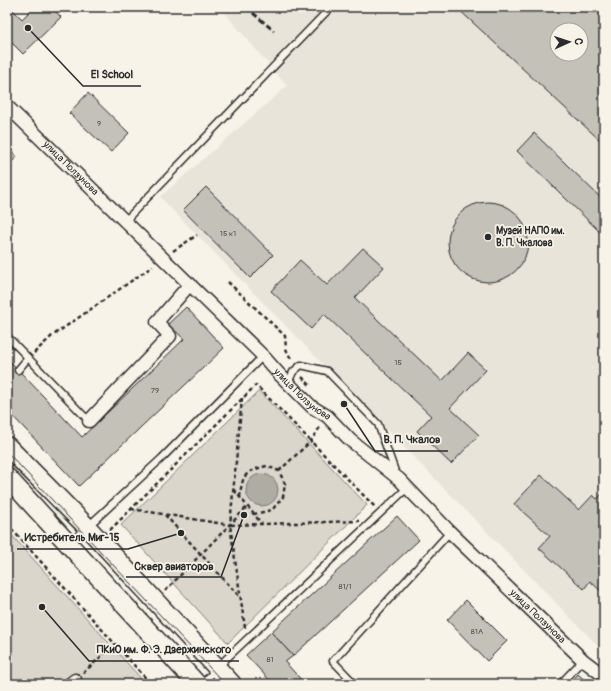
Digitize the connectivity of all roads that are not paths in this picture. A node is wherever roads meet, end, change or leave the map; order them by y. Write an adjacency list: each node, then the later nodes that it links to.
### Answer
1 (331, 7): 3 (lane)
2 (7, 106): 3 (street, улица Ползунова)
3 (125, 221): 4 (street, улица Ползунова)
4 (190, 284): 6 (street, улица Ползунова); 10 (street)
5 (7, 336): 7 (lane)
6 (263, 356): 9 (street, улица Ползунова); 14 (lane)
7 (28, 358): 8 (lane); 10 (lane)
8 (18, 370)
9 (288, 383): 13 (street, улица Ползунова); 13 (lane)
10 (88, 421)
11 (7, 446): 14 (main road)
12 (7, 477): 16 (main road)
13 (404, 483): 15 (street, улица Ползунова); 18 (lane)
14 (86, 527): 16 (lane); 18 (main road)
15 (450, 532): 17 (street, улица Ползунова); 23 (lane)
16 (69, 544): 20 (main road)
17 (583, 660): 19 (street, улица Ползунова); 24 (lane)
18 (218, 669): 21 (lane); 22 (main road)
19 (604, 676)
20 (197, 684)
21 (202, 684)
22 (232, 684)
23 (355, 684)
24 (560, 684)

